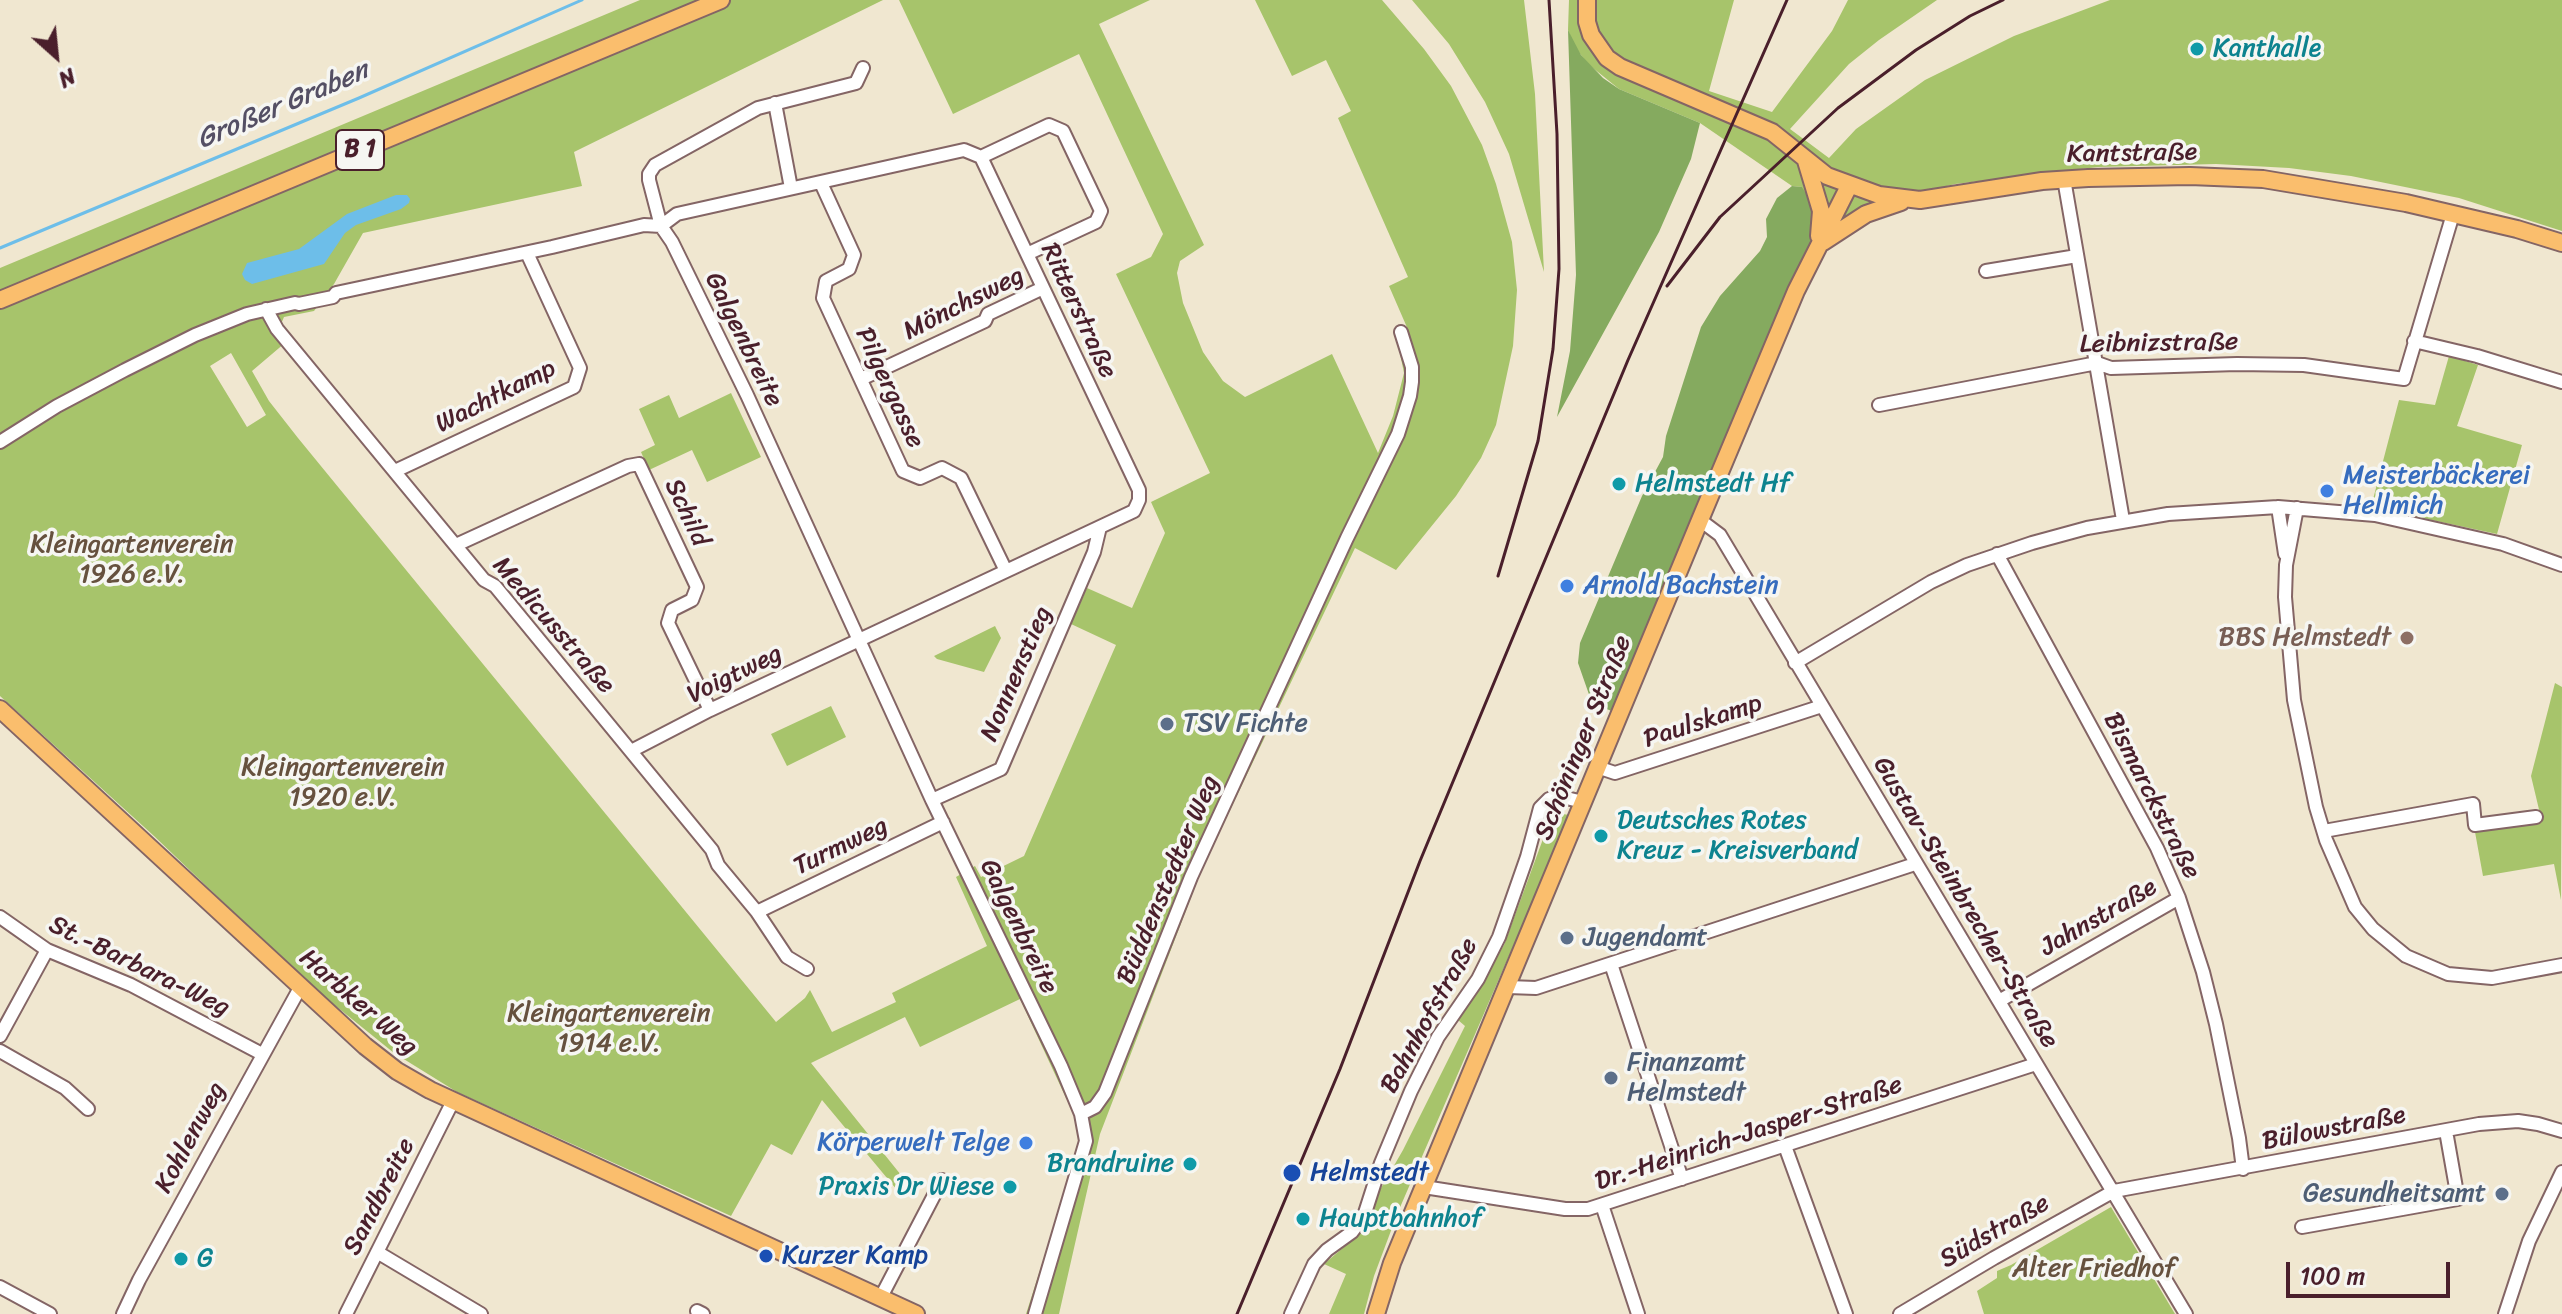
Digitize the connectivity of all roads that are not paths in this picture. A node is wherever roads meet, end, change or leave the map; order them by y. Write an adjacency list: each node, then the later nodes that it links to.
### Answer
1 (721, 0): 21 (main road, B 1)
2 (1587, 0): 6 (main road, Kantstraße)
3 (863, 68): 4 (street)
4 (775, 103): 10 (street); 13 (street, Galgenbreite)
5 (981, 157): 8 (street); 17 (street, Ritterstraße); 17 (street)
6 (1806, 161): 9 (main road, Kantstraße); 15 (main road)
7 (2064, 179): 11 (main road, Kantstraße); 12 (main road, Kantstraße); 18 (street)
8 (821, 183): 10 (street); 26 (street, Pilgergasse)
9 (1849, 186): 11 (main road, Kantstraße); 15 (main road, Schöninger Straße)
10 (791, 188): 13 (street)
11 (1908, 200): 15 (main road)
12 (2453, 214): 14 (main road, Kantstraße); 24 (street)
13 (661, 226): 16 (street); 41 (street, Galgenbreite)
14 (2562, 243)
15 (1818, 245): 33 (main road, Schöninger Straße)
16 (527, 253): 22 (street); 30 (street, Wachtkamp)
17 (1027, 254): 20 (street, Ritterstraße)
18 (2077, 256): 19 (street); 25 (street)
19 (1986, 271)
20 (1043, 288): 26 (street, Mönchsweg); 35 (street, Ritterstraße)
21 (0, 300)
22 (266, 309): 29 (street); 30 (street, Medicusstraße)
23 (1401, 332): 70 (street, Büddenstedter Weg)
24 (2414, 341): 25 (street, Leibnizstraße); 27 (street)
25 (2097, 363): 28 (street, Leibnizstraße); 34 (street)
26 (861, 379): 40 (street, Pilgergasse)
27 (2562, 382)
28 (1879, 405)
29 (0, 442)
30 (395, 471): 36 (street, Medicusstraße)
31 (2278, 507): 32 (street); 34 (street); 38 (street)
32 (2297, 508): 38 (street); 39 (street)
33 (1700, 520): 42 (street, Gustav-Steinbrecher-Straße); 47 (main road, Schöninger Straße)
34 (2123, 520): 37 (street)
35 (1100, 527): 40 (street, Ritterstraße); 48 (street, Nonnenstieg)
36 (456, 545): 45 (street, Schild); 46 (street, Medicusstraße)
37 (1997, 554): 42 (street); 54 (street, Bismarckstraße)
38 (2286, 565): 52 (street)
39 (2562, 565)
40 (1006, 571): 41 (street, Ritterstraße)
41 (859, 640): 45 (street, Voigtweg); 48 (street, Galgenbreite)
42 (1795, 663): 43 (street, Gustav-Steinbrecher-Straße)
43 (1822, 706): 47 (street, Paulskamp); 53 (street, Gustav-Steinbrecher-Straße)
44 (0, 709): 61 (main road, Harbker Weg)
45 (710, 710): 46 (street, Voigtweg)
46 (631, 751): 55 (street, Medicusstraße)
47 (1597, 767): 49 (main road, Schöninger Straße)
48 (932, 800): 51 (street, Galgenbreite)
49 (1583, 802): 62 (main road, Schöninger Straße); 91 (street, Bahnhofstraße)
50 (2536, 817): 52 (street)
51 (943, 822): 55 (street, Turmweg); 70 (street, Galgenbreite)
52 (2324, 831): 59 (street)
53 (1915, 864): 58 (street); 63 (street, Gustav-Steinbrecher-Straße)
54 (2179, 898): 63 (street, Jahnstraße); 74 (street, Bismarckstraße)
55 (757, 912): 60 (street, Medicusstraße)
56 (0, 917): 57 (street, St.-Barbara-Weg)
57 (47, 950): 64 (street); 66 (street, St.-Barbara-Weg)
58 (1611, 964): 62 (street); 76 (street)
59 (2562, 965)
60 (807, 969)
61 (301, 986): 66 (street, Kohlenweg); 68 (main road, Harbker Weg)
62 (1508, 987): 78 (main road, Schöninger Straße)
63 (1999, 1001): 67 (street, Gustav-Steinbrecher-Straße)
64 (0, 1036)
65 (0, 1051): 69 (street)
66 (262, 1054): 86 (street, Kohlenweg)
67 (2036, 1064): 73 (street, Dr.-Heinrich-Jasper-Straße); 79 (street, Gustav-Steinbrecher-Straße)
68 (453, 1101): 82 (street, Sandbreite); 84 (main road, Harbker Weg)
69 (88, 1109)
70 (1081, 1114): 90 (street)
71 (2446, 1131): 72 (street, Bülowstraße); 74 (street, Bülowstraße); 81 (street)
72 (2562, 1131)
73 (1785, 1146): 76 (street, Dr.-Heinrich-Jasper-Straße); 94 (street)
74 (2243, 1169): 79 (street, Bülowstraße)
75 (2562, 1172): 97 (street)
76 (1682, 1179): 80 (street, Dr.-Heinrich-Jasper-Straße)
77 (942, 1180): 84 (street)
78 (1424, 1187): 80 (street, Dr.-Heinrich-Jasper-Straße); 92 (main road, Schöninger Straße)
79 (2114, 1191): 95 (street, Südstraße); 96 (street, Gustav-Steinbrecher-Straße)
80 (1602, 1205): 93 (street)
81 (2302, 1227)
82 (377, 1252): 87 (street, Sandbreite); 88 (street)
83 (0, 1287): 85 (street)
84 (881, 1297): 89 (main road, Harbker Weg)
85 (50, 1314)
86 (123, 1314)
87 (346, 1314)
88 (481, 1314)
89 (916, 1314)
90 (1035, 1314)
91 (1291, 1314)
92 (1376, 1314)
93 (1638, 1314)
94 (1846, 1314)
95 (1900, 1314)
96 (2186, 1314)
97 (2505, 1314)

